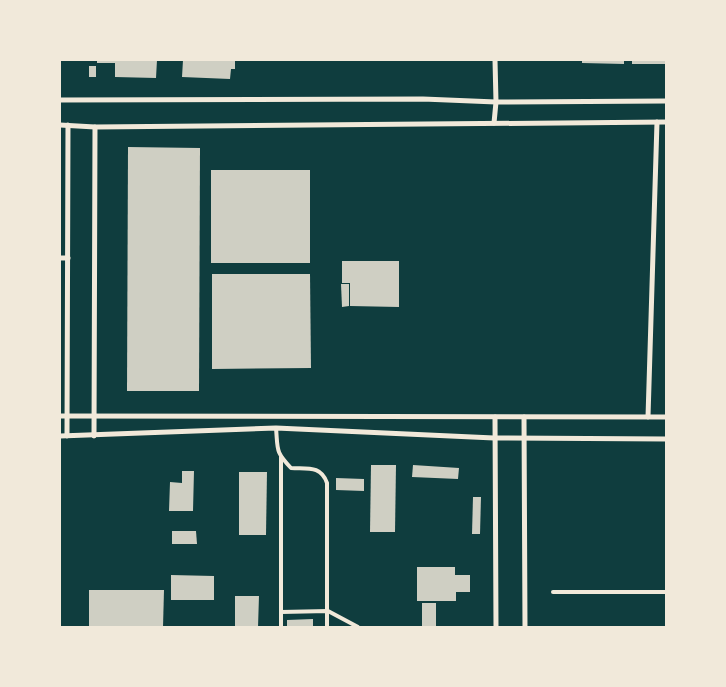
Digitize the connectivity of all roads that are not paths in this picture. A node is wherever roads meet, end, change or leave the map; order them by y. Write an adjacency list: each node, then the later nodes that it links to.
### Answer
1 (495, 60): 4 (street)
2 (60, 100): 4 (street)
3 (666, 101): 4 (street)
4 (496, 102): 7 (street)
5 (657, 122): 6 (street); 7 (street); 18 (street)
6 (666, 122)
7 (494, 123): 10 (street)
8 (60, 125): 9 (street)
9 (68, 125): 10 (street); 12 (street)
10 (96, 127): 15 (street)
11 (60, 258): 12 (street)
12 (68, 258): 14 (street)
13 (60, 416): 14 (street)
14 (67, 416): 15 (street); 22 (street)
15 (94, 416): 16 (street); 23 (street)
16 (495, 417): 17 (street); 24 (street)
17 (524, 417): 18 (street); 25 (street)
18 (648, 417): 19 (street)
19 (666, 417)
20 (276, 428): 23 (street); 24 (street); 27 (lane)
21 (60, 436): 22 (street)
22 (67, 436): 23 (street)
23 (94, 436)
24 (494, 438): 25 (street); 35 (street)
25 (523, 438): 26 (street); 36 (street)
26 (666, 439)
27 (280, 456): 30 (lane); 31 (lane)
28 (553, 592): 29 (lane)
29 (666, 592)
30 (328, 611): 31 (lane); 33 (lane); 34 (lane)
31 (280, 612): 32 (lane)
32 (280, 627)
33 (327, 627)
34 (358, 627)
35 (496, 627)
36 (525, 627)

